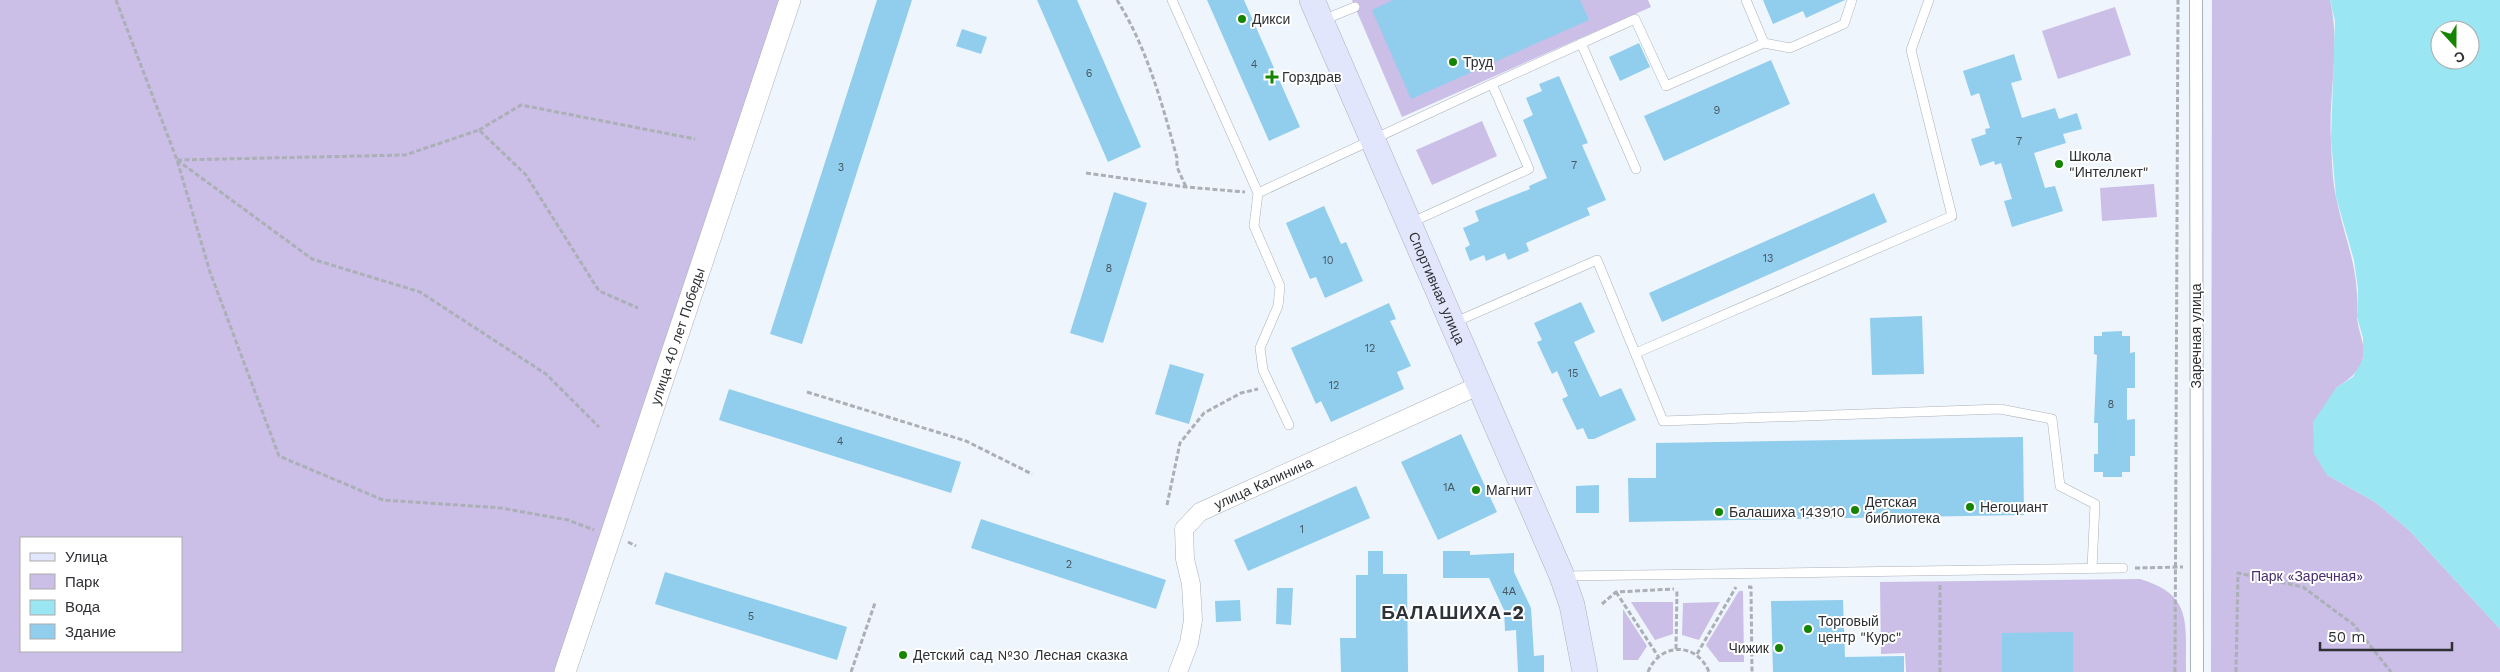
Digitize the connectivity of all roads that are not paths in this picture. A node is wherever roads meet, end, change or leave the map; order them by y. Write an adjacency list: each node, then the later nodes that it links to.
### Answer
1 (790, 0): 23 (street, улица 40 лет Победы)
2 (1172, 0): 14 (lane)
3 (1746, 0): 9 (lane)
4 (1852, 0): 9 (lane)
5 (1929, 0): 17 (lane)
6 (2196, 0): 26 (street, Заречная улица)
7 (1355, 7): 8 (lane)
8 (1316, 10): 12 (main road, Спортивная улица)
9 (1764, 43): 10 (lane)
10 (1581, 44): 11 (lane); 13 (lane)
11 (1492, 84): 12 (lane); 15 (lane)
12 (1373, 139): 14 (lane); 15 (main road, Спортивная улица)
13 (1636, 169)
14 (1258, 193): 19 (lane)
15 (1409, 223): 16 (main road, Спортивная улица)
16 (1453, 323): 17 (lane); 18 (main road, Спортивная улица)
17 (1636, 353): 20 (lane)
18 (1480, 385): 22 (main road, Спортивная улица); 24 (street, улица Калинина)
19 (1289, 425)
20 (2092, 568): 21 (lane); 22 (lane)
21 (2123, 568)
22 (1562, 576): 25 (main road, Спортивная улица)
23 (565, 672)
24 (1178, 672)
25 (1585, 672)
26 (2197, 672)

